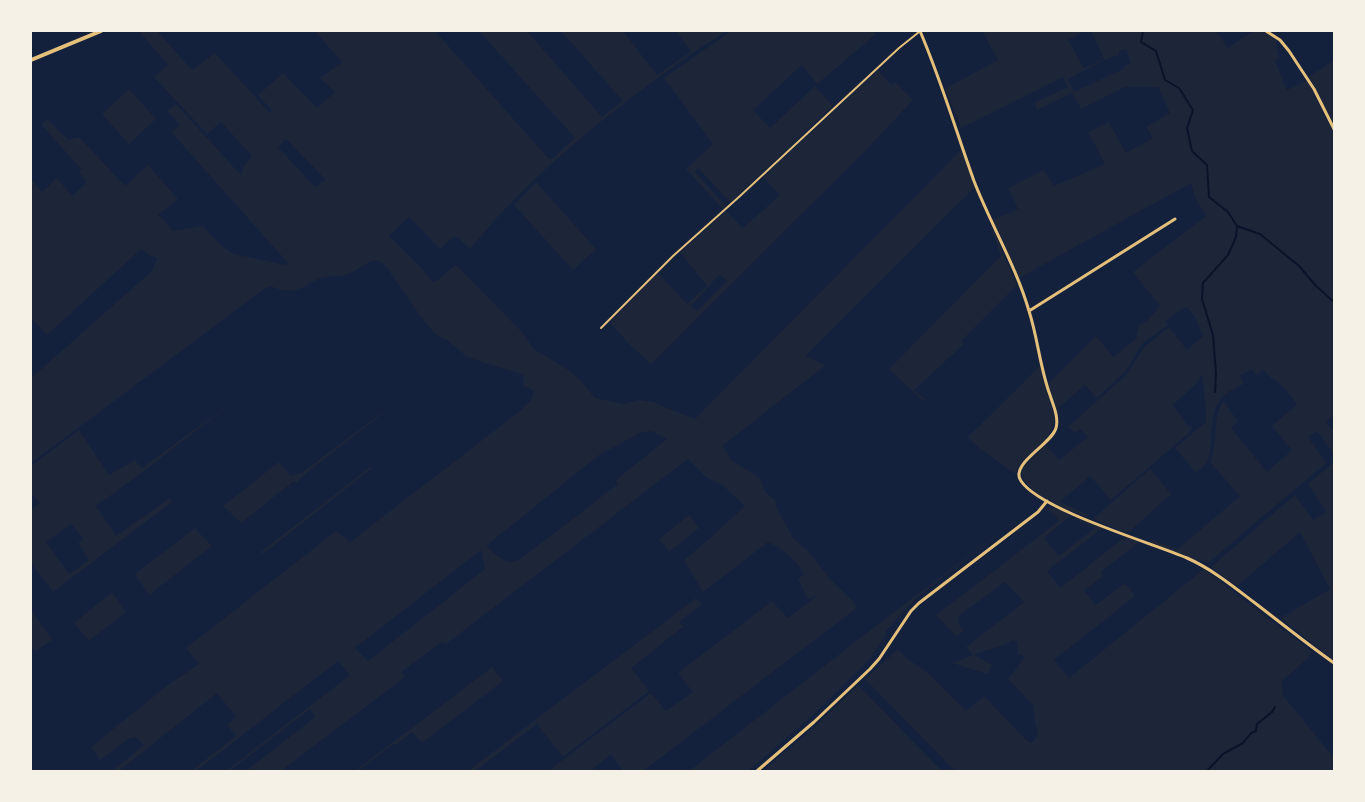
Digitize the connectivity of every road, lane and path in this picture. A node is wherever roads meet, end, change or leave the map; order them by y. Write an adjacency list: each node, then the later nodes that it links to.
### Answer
1 (101, 31): 4 (street)
2 (920, 31): 7 (street); 8 (lane)
3 (1266, 31): 5 (street)
4 (31, 60)
5 (1334, 129)
6 (1175, 219): 7 (street)
7 (1029, 311): 9 (street)
8 (601, 328)
9 (1047, 501): 10 (street); 11 (street)
10 (1334, 663)
11 (757, 771)

